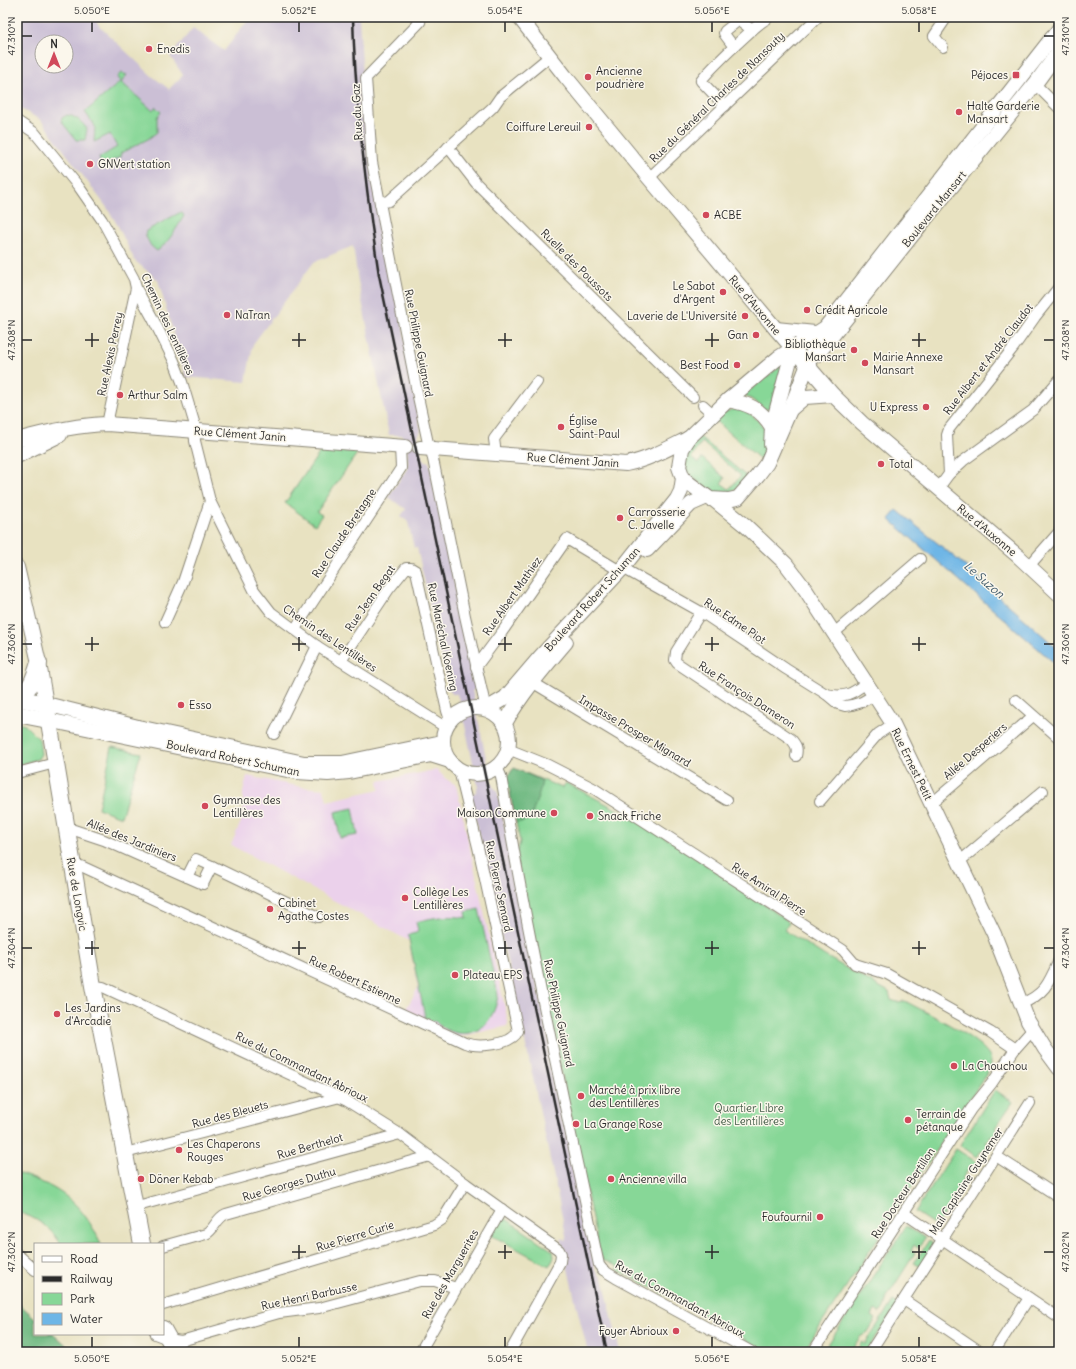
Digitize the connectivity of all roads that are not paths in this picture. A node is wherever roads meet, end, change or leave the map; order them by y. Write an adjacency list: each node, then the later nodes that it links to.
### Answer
1 (416, 17): 18 (street, Rue du Gaz)
2 (519, 17): 11 (main road, Rue d'Auxonne)
3 (818, 17): 13 (street, Rue du Général Charles de Nansouty)
4 (947, 17): 8 (street)
5 (766, 20): 7 (street)
6 (1059, 29): 22 (main road, Boulevard Mansart)
7 (752, 30): 9 (street); 9 (street)
8 (943, 46)
9 (734, 47): 13 (street)
10 (1059, 51): 12 (main road, Boulevard Mansart)
11 (550, 56): 16 (street); 17 (main road, Rue d'Auxonne)
12 (1035, 84): 14 (street); 24 (main road, Boulevard Mansart)
13 (725, 106): 17 (street, Rue du Général Charles de Nansouty)
14 (1059, 108)
15 (17, 121): 20 (street, Chemin des Lentillères)
16 (448, 147): 18 (street); 28 (street, Ruelle des Poussots)
17 (649, 178): 21 (main road, Rue d'Auxonne)
18 (380, 203): 40 (street, Rue Philippe Guignard)
19 (1059, 287): 46 (street, Rue Albert et André Claudot)
20 (136, 288): 31 (street, Rue Alexis Perrey); 34 (street, Chemin des Lentillères)
21 (776, 329): 22 (main road); 23 (main road, Rue d'Auxonne)
22 (820, 331): 23 (main road); 24 (main road)
23 (793, 349): 24 (main road, Rue d'Auxonne); 29 (main road); 32 (main road)
24 (808, 366): 27 (main road, Rue d'Auxonne); 30 (main road)
25 (1059, 380): 46 (street)
26 (537, 382): 41 (street)
27 (833, 395): 30 (main road); 47 (main road, Rue d'Auxonne)
28 (693, 397)
29 (728, 400): 32 (main road); 37 (main road)
30 (790, 410): 42 (main road)
31 (107, 424): 33 (main road, Rue Clément Janin); 34 (main road, Rue Clément Janin)
32 (772, 427): 42 (main road)
33 (75, 428): 35 (main road, Rue Clément Janin); 43 (main road, Rue Clément Janin)
34 (195, 431): 39 (main road, Rue Clément Janin); 50 (street, Chemin des Lentillères)
35 (37, 434): 36 (main road, Rue Clément Janin); 38 (main road, Rue Clément Janin)
36 (17, 435)
37 (689, 438): 44 (main road, Rue Clément Janin); 45 (main road)
38 (17, 440)
39 (403, 447): 62 (street, Rue Claude Bretagne)
40 (425, 448): 41 (main road, Rue Clément Janin); 67 (street, Rue Philippe Guignard)
41 (496, 454): 44 (main road, Rue Clément Janin)
42 (770, 455): 48 (main road)
43 (17, 456)
44 (649, 457): 45 (main road, Rue Clément Janin)
45 (681, 473): 49 (main road); 58 (main road, Boulevard Robert Schuman)
46 (949, 474): 47 (street)
47 (938, 489): 55 (main road, Rue d'Auxonne)
48 (738, 498): 49 (main road); 51 (main road)
49 (711, 499): 51 (main road, Rue Ernest Petit); 58 (main road, Boulevard Robert Schuman)
50 (210, 501): 61 (street); 62 (street, Chemin des Lentillères)
51 (746, 526): 63 (main road, Rue Ernest Petit)
52 (1059, 532): 55 (street)
53 (567, 539): 58 (street, Rue Edme Piot); 67 (street, Rue Albert Mathiez)
54 (920, 559): 63 (street)
55 (1029, 566): 59 (main road, Rue d'Auxonne)
56 (17, 567): 66 (main road, Rue de Longvic)
57 (406, 568): 65 (street, Rue Jean Begat); 80 (street, Rue Maréchal Koening)
58 (624, 571): 60 (street, Rue Edme Piot); 68 (main road, Boulevard Robert Schuman); 75 (main road, Boulevard Robert Schuman)
59 (1059, 594)
60 (702, 612): 70 (street, Rue Edme Piot); 86 (street, Rue François Dameron)
61 (165, 622)
62 (295, 629): 64 (street, Chemin des Lentillères)
63 (833, 634): 69 (main road, Rue Ernest Petit)
64 (317, 646): 65 (street, Chemin des Lentillères); 82 (street)
65 (341, 661): 80 (street, Chemin des Lentillères)
66 (39, 663): 72 (main road); 74 (main road, Rue de Longvic)
67 (476, 667): 75 (street, Rue Philippe Guignard)
68 (532, 682): 79 (main road, Boulevard Robert Schuman); 92 (street, Impasse Prosper Mignard)
69 (866, 683): 70 (street, Rue Edme Piot); 71 (main road, Rue Ernest Petit)
70 (826, 694): 71 (street, Rue Edme Piot)
71 (874, 695): 81 (main road, Rue Ernest Petit)
72 (17, 697): 74 (main road, Boulevard Robert Schuman)
73 (1016, 700): 77 (street)
74 (46, 704): 78 (main road, Rue de Longvic); 84 (main road, Boulevard Robert Schuman)
75 (486, 709): 79 (main road); 80 (main road)
76 (17, 714): 78 (main road, Boulevard Robert Schuman)
77 (1033, 716): 83 (street); 94 (street, Allée Desperiers)
78 (48, 720): 87 (main road, Rue de Longvic); 88 (main road, Boulevard Robert Schuman)
79 (505, 723): 85 (main road)
80 (447, 724): 84 (main road)
81 (893, 724): 93 (street); 94 (main road, Rue Ernest Petit)
82 (274, 734)
83 (1059, 738)
84 (442, 742): 88 (main road)
85 (508, 749): 89 (main road); 106 (street, Rue Amiral Pierre)
86 (796, 756)
87 (55, 763): 90 (street); 95 (main road, Rue de Longvic)
88 (454, 766): 89 (main road); 105 (street, Rue Pierre Semard)
89 (497, 766): 123 (street, Rue Philippe Guignard)
90 (17, 773)
91 (1042, 791): 96 (street)
92 (726, 800)
93 (820, 802)
94 (930, 803): 96 (main road, Rue Ernest Petit)
95 (66, 830): 97 (main road, Rue de Longvic); 99 (street, Allée des Jardiniers)
96 (959, 862): 103 (main road, Rue Ernest Petit)
97 (72, 866): 102 (main road, Rue de Longvic); 105 (street, Rue Robert Estienne)
98 (212, 866): 99 (street); 99 (street, Allée des Jardiniers); 100 (street)
99 (187, 877)
100 (318, 917)
101 (1059, 960): 103 (street)
102 (93, 986): 108 (street, Rue du Commandant Abrioux); 111 (main road, Rue de Longvic)
103 (1020, 1004): 104 (main road, Rue Ernest Petit)
104 (1032, 1030): 106 (street, Rue Docteur Bertillon); 107 (main road, Rue Ernest Petit)
105 (518, 1031)
106 (1015, 1049): 118 (street, Rue Docteur Bertillon)
107 (1059, 1068)
108 (340, 1097): 110 (street, Rue du Commandant Abrioux); 111 (street, Rue des Bleuets)
109 (1030, 1103): 113 (street, Mail Capitaine Guynemer)
110 (400, 1134): 112 (street, Rue du Commandant Abrioux); 116 (street, Rue Berthelot)
111 (125, 1153): 116 (main road, Rue de Longvic)
112 (430, 1156): 114 (street, Rue du Commandant Abrioux); 121 (street, Rue Georges Duthu)
113 (996, 1156): 115 (street); 119 (street, Mail Capitaine Guynemer)
114 (465, 1183): 117 (street, Rue du Commandant Abrioux); 128 (street, Rue Pierre Curie)
115 (1059, 1197)
116 (134, 1207): 120 (main road, Rue de Longvic)
117 (502, 1209): 125 (street, Rue des Marguerites); 132 (street, Rue du Commandant Abrioux)
118 (904, 1213): 119 (street); 134 (street, Rue Docteur Bertillon)
119 (942, 1240): 126 (street); 127 (street, Mail Capitaine Guynemer)
120 (142, 1243)
121 (164, 1246)
122 (17, 1254): 124 (street)
123 (599, 1265): 133 (street, Rue du Commandant Abrioux)
124 (34, 1269)
125 (456, 1288): 130 (street, Rue Henri Barbusse); 131 (street, Rue des Marguerites)
126 (1029, 1298): 129 (street); 137 (street)
127 (904, 1300): 135 (street, Mail Capitaine Guynemer); 136 (street)
128 (164, 1306)
129 (1059, 1318)
130 (166, 1338)
131 (420, 1352)
132 (510, 1352)
133 (752, 1352)
134 (813, 1352)
135 (870, 1352)
136 (981, 1352)
137 (994, 1352)

